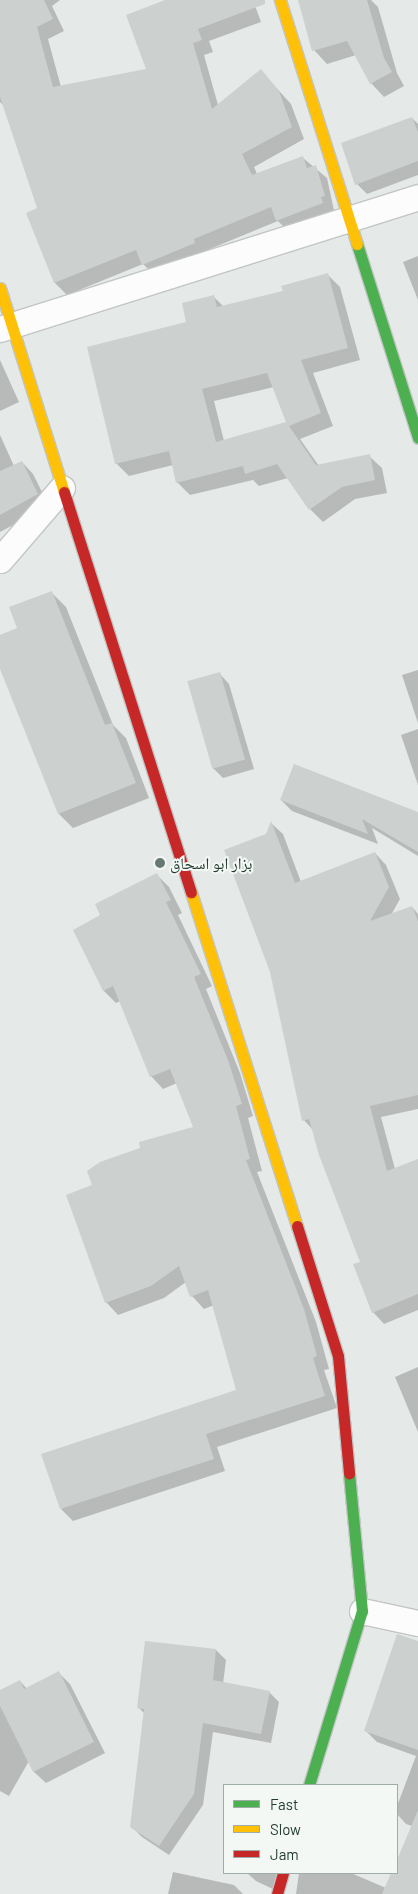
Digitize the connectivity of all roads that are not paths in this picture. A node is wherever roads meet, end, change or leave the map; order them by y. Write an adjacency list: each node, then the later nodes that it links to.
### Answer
1 (280, 0): 3 (street)
2 (418, 197): 3 (street)
3 (348, 219): 5 (street); 6 (street)
4 (0, 288): 5 (street)
5 (5, 327): 7 (street)
6 (418, 438)
7 (62, 488): 8 (street); 9 (street)
8 (0, 560)
9 (362, 1611): 10 (street); 11 (street)
10 (418, 1623)
11 (309, 1784)
12 (283, 1874): 13 (street)
13 (277, 1894)

